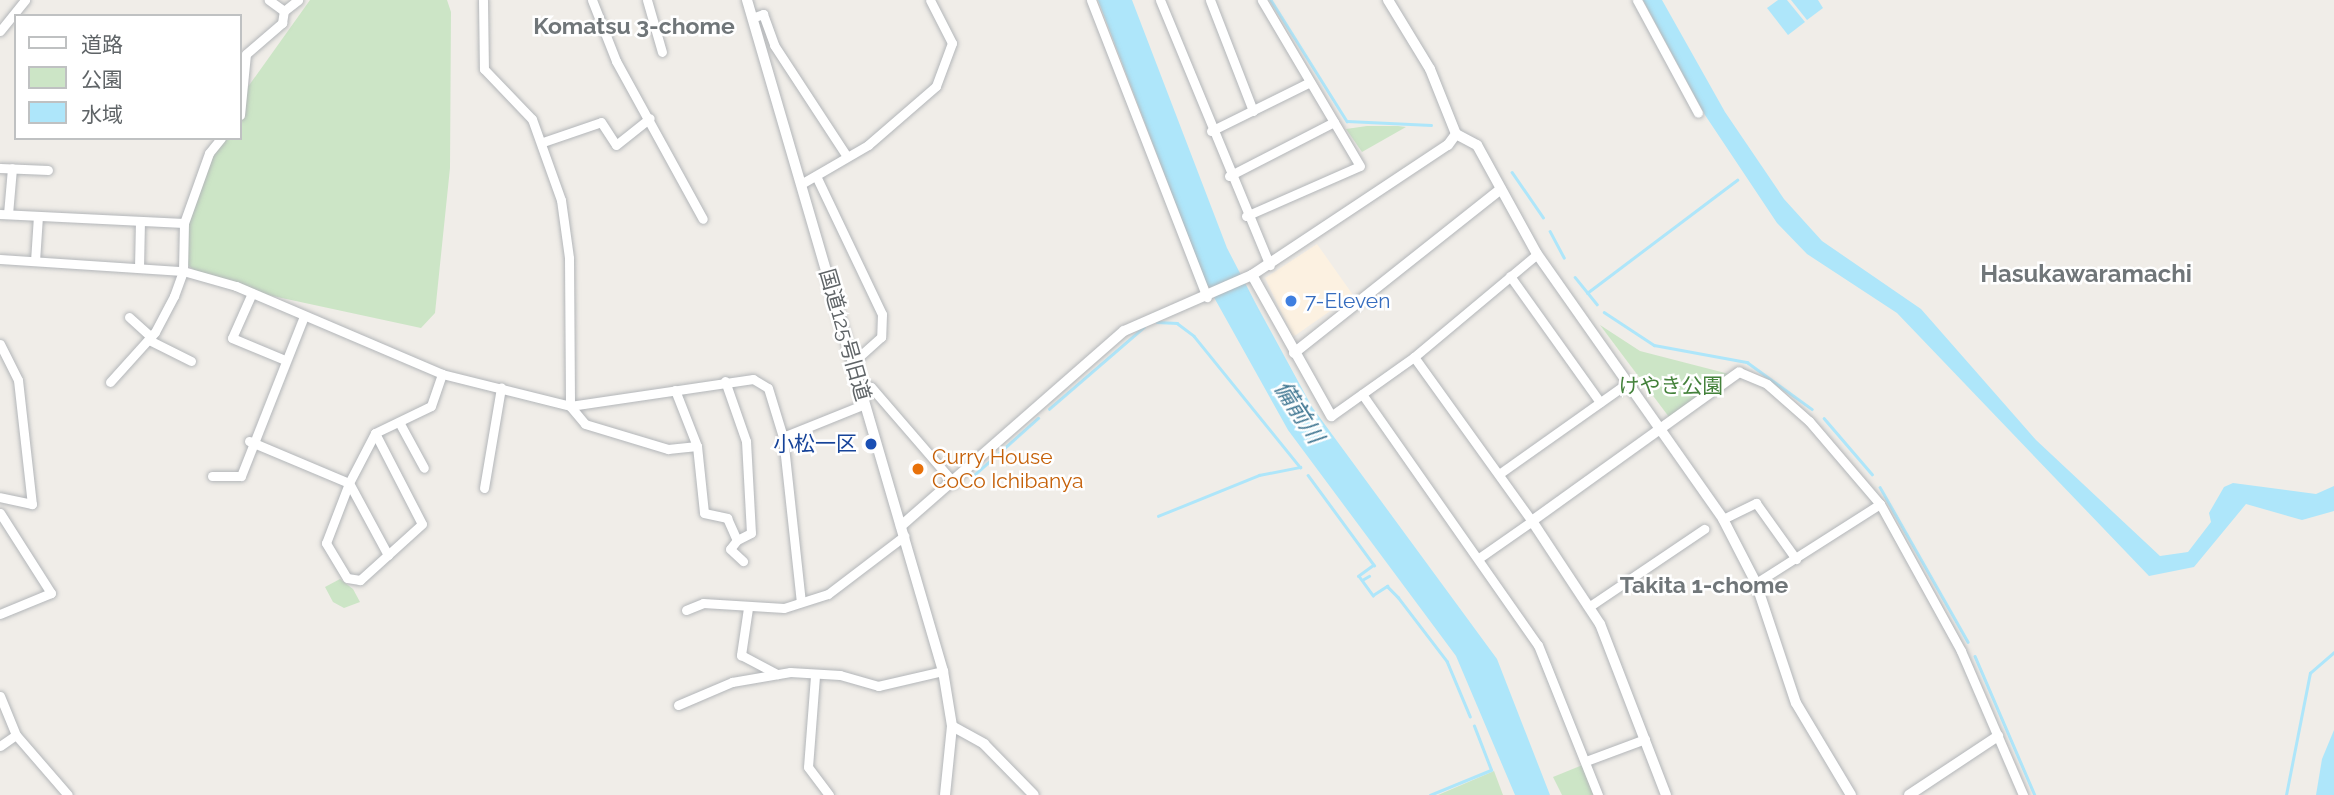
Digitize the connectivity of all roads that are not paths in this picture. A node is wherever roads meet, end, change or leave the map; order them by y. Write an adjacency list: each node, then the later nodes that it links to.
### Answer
1 (25, 0): 17 (street)
2 (269, 0): 15 (street)
3 (298, 0): 15 (street)
4 (483, 0): 29 (street)
5 (592, 0): 24 (street)
6 (647, 0): 19 (street)
7 (747, 0): 16 (street, 国道125号旧道)
8 (930, 0): 30 (street)
9 (1091, 0): 53 (street)
10 (1160, 0): 26 (street)
11 (1210, 0): 22 (street)
12 (1262, 0): 21 (street)
13 (1388, 0): 27 (street)
14 (1637, 0): 23 (street)
15 (284, 11): 18 (street)
16 (752, 18): 30 (street); 36 (street, 国道125号旧道)
17 (0, 30)
18 (243, 51): 20 (street)
19 (662, 52)
20 (242, 73)
21 (1308, 83): 22 (street); 25 (street)
22 (1253, 111): 26 (street)
23 (1698, 113)
24 (650, 118): 29 (street); 41 (street)
25 (1334, 122): 34 (street); 40 (street)
26 (1211, 131): 34 (street)
27 (1456, 134): 37 (street); 47 (street)
28 (219, 140): 43 (street)
29 (543, 142): 74 (street)
30 (846, 155): 35 (street)
31 (0, 168): 32 (street)
32 (12, 168): 33 (street); 38 (street)
33 (48, 170)
34 (1229, 176): 40 (street)
35 (817, 178): 36 (street); 62 (street)
36 (802, 184): 62 (street, 国道125号旧道)
37 (1501, 189): 44 (street); 58 (street)
38 (4, 214): 39 (street)
39 (38, 216): 42 (street); 46 (street)
40 (1246, 216): 47 (street)
41 (703, 219)
42 (140, 221): 43 (street); 48 (street)
43 (184, 223): 49 (street)
44 (1537, 254): 51 (street); 67 (street)
45 (0, 259): 46 (street)
46 (34, 261): 48 (street)
47 (1270, 265): 50 (street)
48 (139, 268): 49 (street)
49 (183, 271): 52 (street); 56 (street)
50 (1250, 276): 53 (street); 58 (street)
51 (1510, 276): 59 (street); 72 (street)
52 (252, 293): 54 (street); 60 (street)
53 (1209, 296): 86 (street)
54 (304, 316): 60 (street); 64 (street)
55 (129, 317): 56 (street)
56 (150, 338): 61 (street); 65 (street)
57 (0, 344): 88 (street)
58 (1294, 353): 75 (street)
59 (1414, 357): 71 (street); 83 (street)
60 (285, 360): 80 (street)
61 (191, 361)
62 (853, 362): 68 (street, 国道125号旧道)
63 (1740, 372): 77 (street); 89 (street)
64 (442, 374): 69 (street); 76 (street)
65 (110, 382)
66 (725, 382): 70 (street); 79 (street); 95 (street)
67 (1629, 382): 72 (street); 77 (street)
68 (860, 384): 73 (street, 国道125号旧道); 86 (street)
69 (501, 387): 74 (street); 87 (street)
70 (675, 390): 74 (street); 81 (street)
71 (1362, 394): 75 (street); 97 (street)
72 (1600, 402): 83 (street)
73 (865, 404): 79 (street); 94 (street, 国道125号旧道)
74 (570, 406): 81 (street)
75 (1331, 416)
76 (399, 422): 78 (street); 82 (street)
77 (1662, 429): 91 (street); 92 (street)
78 (375, 433): 85 (street); 96 (street)
79 (783, 437): 101 (street)
80 (249, 441): 84 (street); 85 (street)
81 (697, 446): 95 (street)
82 (424, 468)
83 (1499, 474): 92 (street)
84 (212, 476)
85 (349, 483): 96 (street); 96 (street)
86 (954, 483): 94 (street)
87 (484, 488)
88 (0, 497)
89 (1881, 504): 98 (street); 113 (street)
90 (0, 513): 105 (street)
91 (1723, 519): 98 (street); 100 (street)
92 (1532, 521): 97 (street); 102 (street)
93 (1704, 529): 102 (street)
94 (903, 531): 101 (street); 106 (street, 国道125号旧道)
95 (737, 540): 99 (street)
96 (388, 555)
97 (1479, 558): 116 (street)
98 (1796, 559): 100 (street)
99 (743, 561)
100 (1756, 583): 123 (street)
101 (801, 602): 103 (street)
102 (1590, 606): 114 (street)
103 (748, 608): 104 (street); 107 (street)
104 (686, 610)
105 (0, 614)
106 (943, 671): 108 (street); 111 (street, 国道125号旧道)
107 (777, 674): 108 (street); 110 (street)
108 (816, 676): 118 (street)
109 (0, 696): 112 (street)
110 (678, 705)
111 (952, 726): 119 (street, 国道125号旧道); 120 (street)
112 (16, 735): 115 (street); 117 (street)
113 (1998, 736): 124 (street); 125 (street)
114 (1645, 739): 116 (street); 122 (street)
115 (0, 746)
116 (1586, 761): 121 (street)
117 (68, 795)
118 (829, 795)
119 (945, 795)
120 (1034, 795)
121 (1598, 795)
122 (1666, 795)
123 (1851, 795)
124 (1909, 795)
125 (2023, 795)

